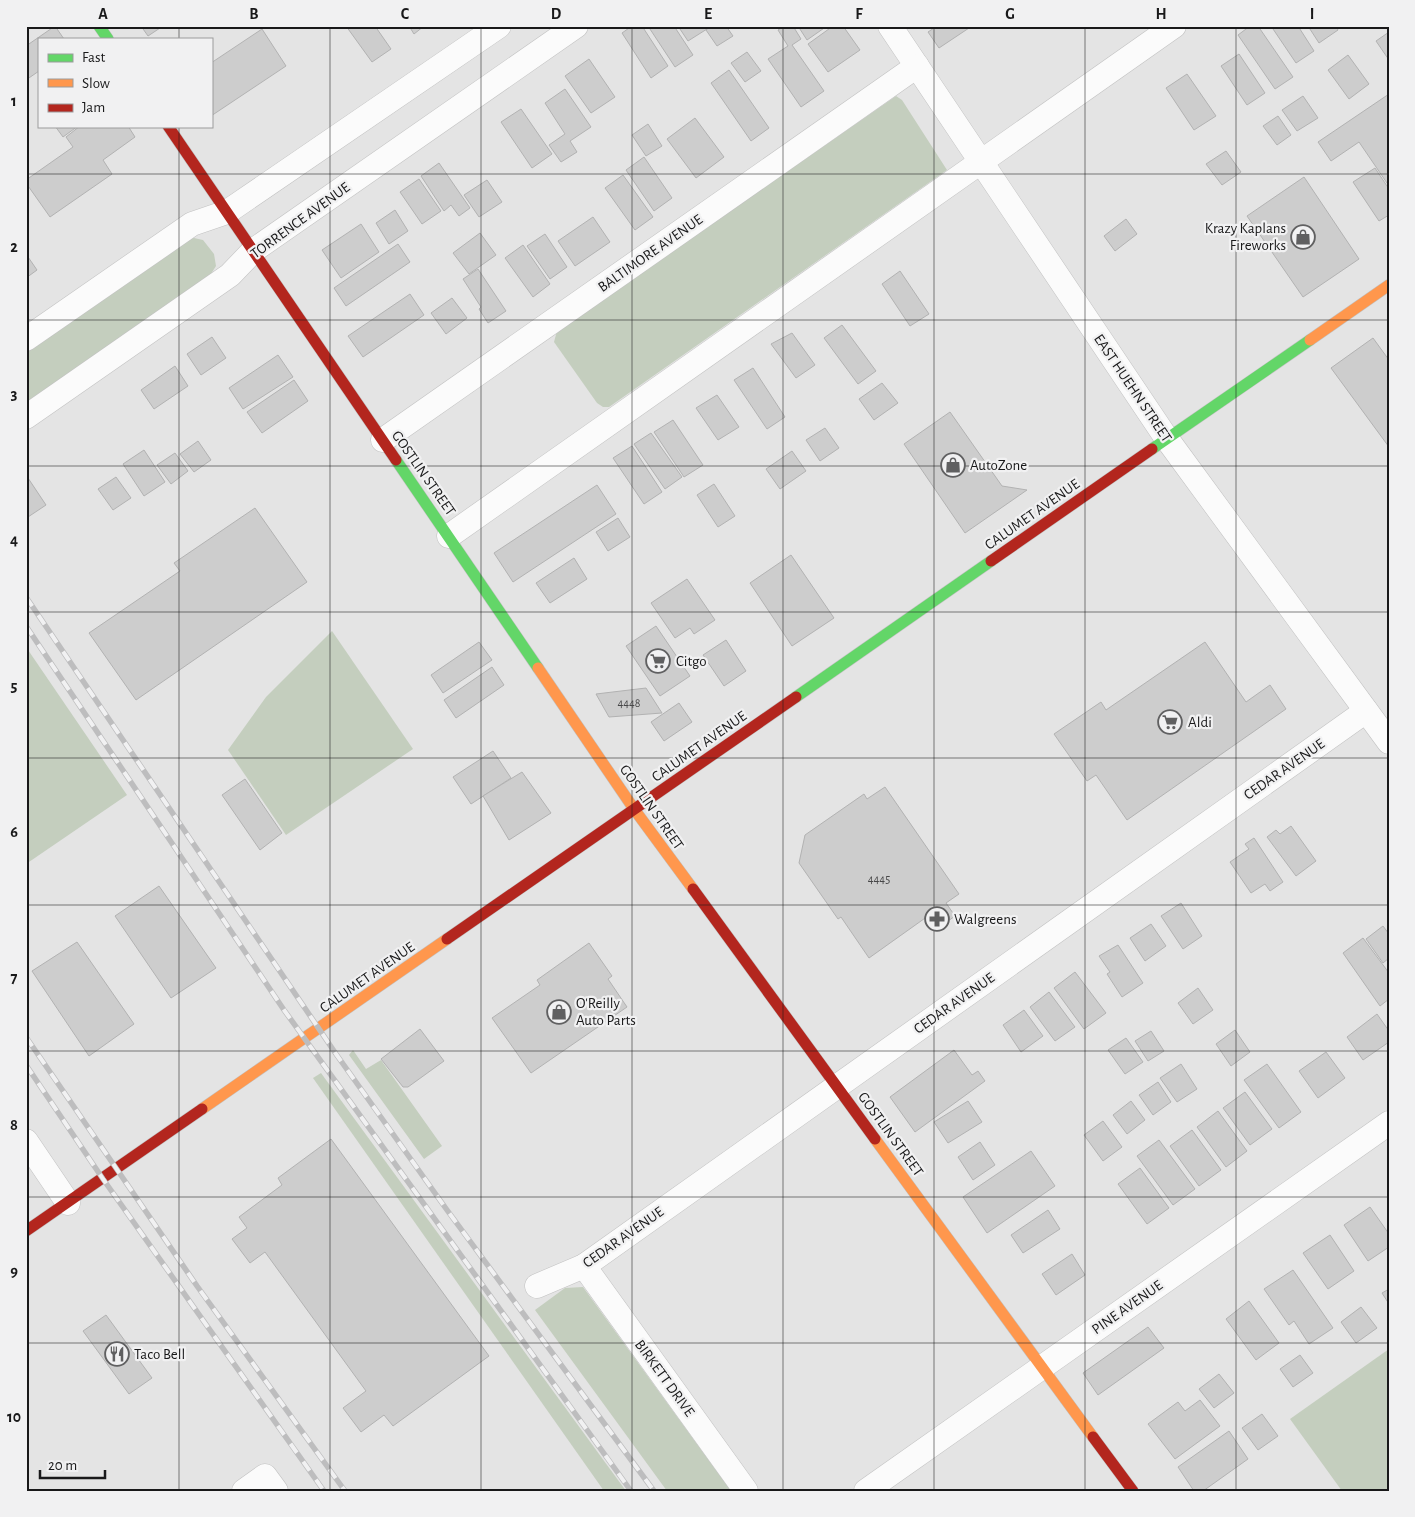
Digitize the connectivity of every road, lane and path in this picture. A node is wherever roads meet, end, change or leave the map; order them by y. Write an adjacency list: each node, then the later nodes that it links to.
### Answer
1 (100, 26): 6 (main road)
2 (499, 26): 10 (street)
3 (576, 26): 11 (street, TORRENCE AVENUE)
4 (890, 26): 7 (street, EAST HUEHN STREET)
5 (1174, 26): 9 (street)
6 (107, 38)
7 (917, 66): 9 (street, EAST HUEHN STREET); 16 (street, BALTIMORE AVENUE)
8 (169, 128): 10 (main road, GOSTLIN STREET)
9 (981, 162): 15 (street, EAST HUEHN STREET); 17 (street)
10 (227, 212): 11 (main road, GOSTLIN STREET); 13 (street)
11 (254, 250): 14 (street, TORRENCE AVENUE); 16 (main road, GOSTLIN STREET)
12 (1389, 285): 15 (main road, CALUMET AVENUE)
13 (26, 339)
14 (26, 416)
15 (1167, 439): 18 (street, EAST HUEHN STREET); 20 (main road, CALUMET AVENUE)
16 (383, 440): 17 (main road, GOSTLIN STREET)
17 (449, 536): 20 (main road, GOSTLIN STREET)
18 (1366, 711): 19 (street, EAST HUEHN STREET); 21 (street, CEDAR AVENUE)
19 (1389, 742)
20 (634, 809): 21 (main road, GOSTLIN STREET); 24 (main road, CALUMET AVENUE)
21 (837, 1086): 26 (street, CEDAR AVENUE); 28 (main road, GOSTLIN STREET)
22 (1389, 1123): 28 (street, PINE AVENUE)
23 (26, 1141): 24 (street)
24 (68, 1203): 25 (main road, CALUMET AVENUE)
25 (26, 1231)
26 (584, 1266): 27 (street, CEDAR AVENUE); 31 (street, BIRKETT DRIVE)
27 (537, 1286)
28 (1042, 1367): 32 (street, PINE AVENUE); 33 (main road, GOSTLIN STREET)
29 (270, 1484): 30 (street)
30 (244, 1491)
31 (746, 1491)
32 (866, 1491)
33 (1133, 1491)

